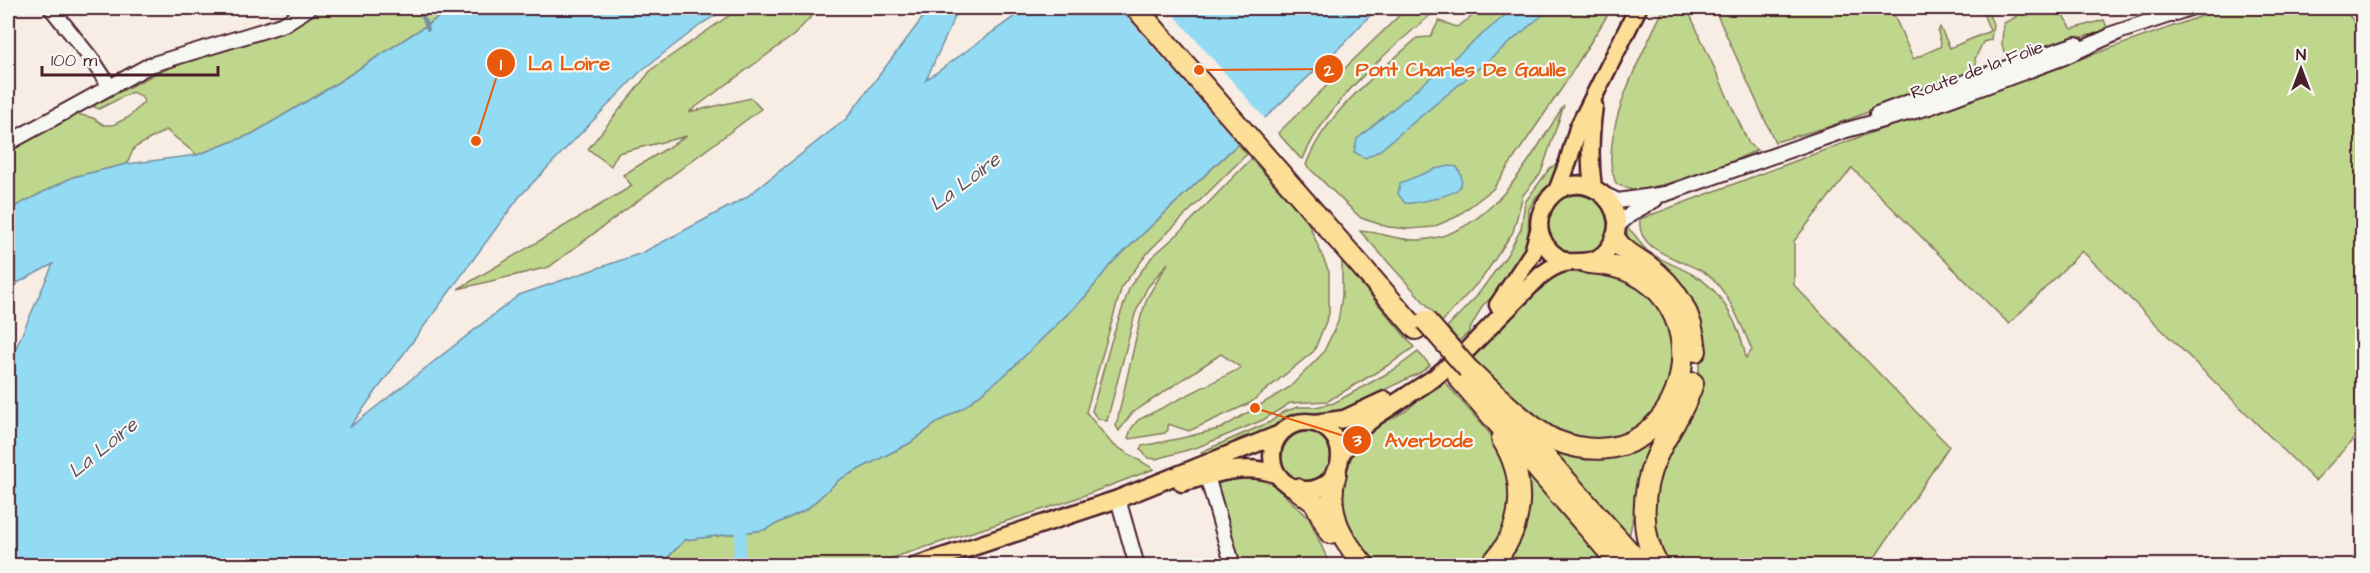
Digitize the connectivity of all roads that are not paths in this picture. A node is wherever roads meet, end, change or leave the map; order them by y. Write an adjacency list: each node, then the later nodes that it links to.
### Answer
1 (51, 8): 7 (street)
2 (309, 8): 7 (street)
3 (1136, 8): 10 (highway)
4 (1153, 8): 10 (highway)
5 (1638, 8): 8 (main road)
6 (2190, 8): 13 (street, Route de la Folie)
7 (110, 87): 9 (street)
8 (1596, 92): 11 (main road); 12 (main road)
9 (8, 143)
10 (1279, 162): 18 (highway, bridge)
11 (1557, 191): 12 (main road); 14 (main road)
12 (1598, 191): 13 (street, Route de la Folie); 15 (main road)
13 (1665, 195): 15 (street, Route de la Folie)
14 (1539, 230): 16 (main road); 20 (main road)
15 (1616, 232): 17 (main road); 35 (highway)
16 (1567, 262): 17 (main road); 22 (main road)
17 (1588, 262): 18 (highway)
18 (1463, 373): 19 (highway); 34 (highway)
19 (1483, 406): 32 (highway); 33 (highway)
20 (1315, 423): 21 (main road); 22 (main road)
21 (1280, 434): 23 (main road); 26 (main road)
22 (1338, 464): 25 (main road); 31 (highway)
23 (1278, 475): 24 (main road); 25 (main road)
24 (1207, 476): 26 (main road); 29 (street)
25 (1297, 489): 30 (highway)
26 (1118, 500): 27 (main road); 28 (street)
27 (915, 566)
28 (1137, 566)
29 (1233, 566)
30 (1349, 566)
31 (1365, 566)
32 (1489, 566)
33 (1621, 566)
34 (1642, 566)
35 (1658, 566)

